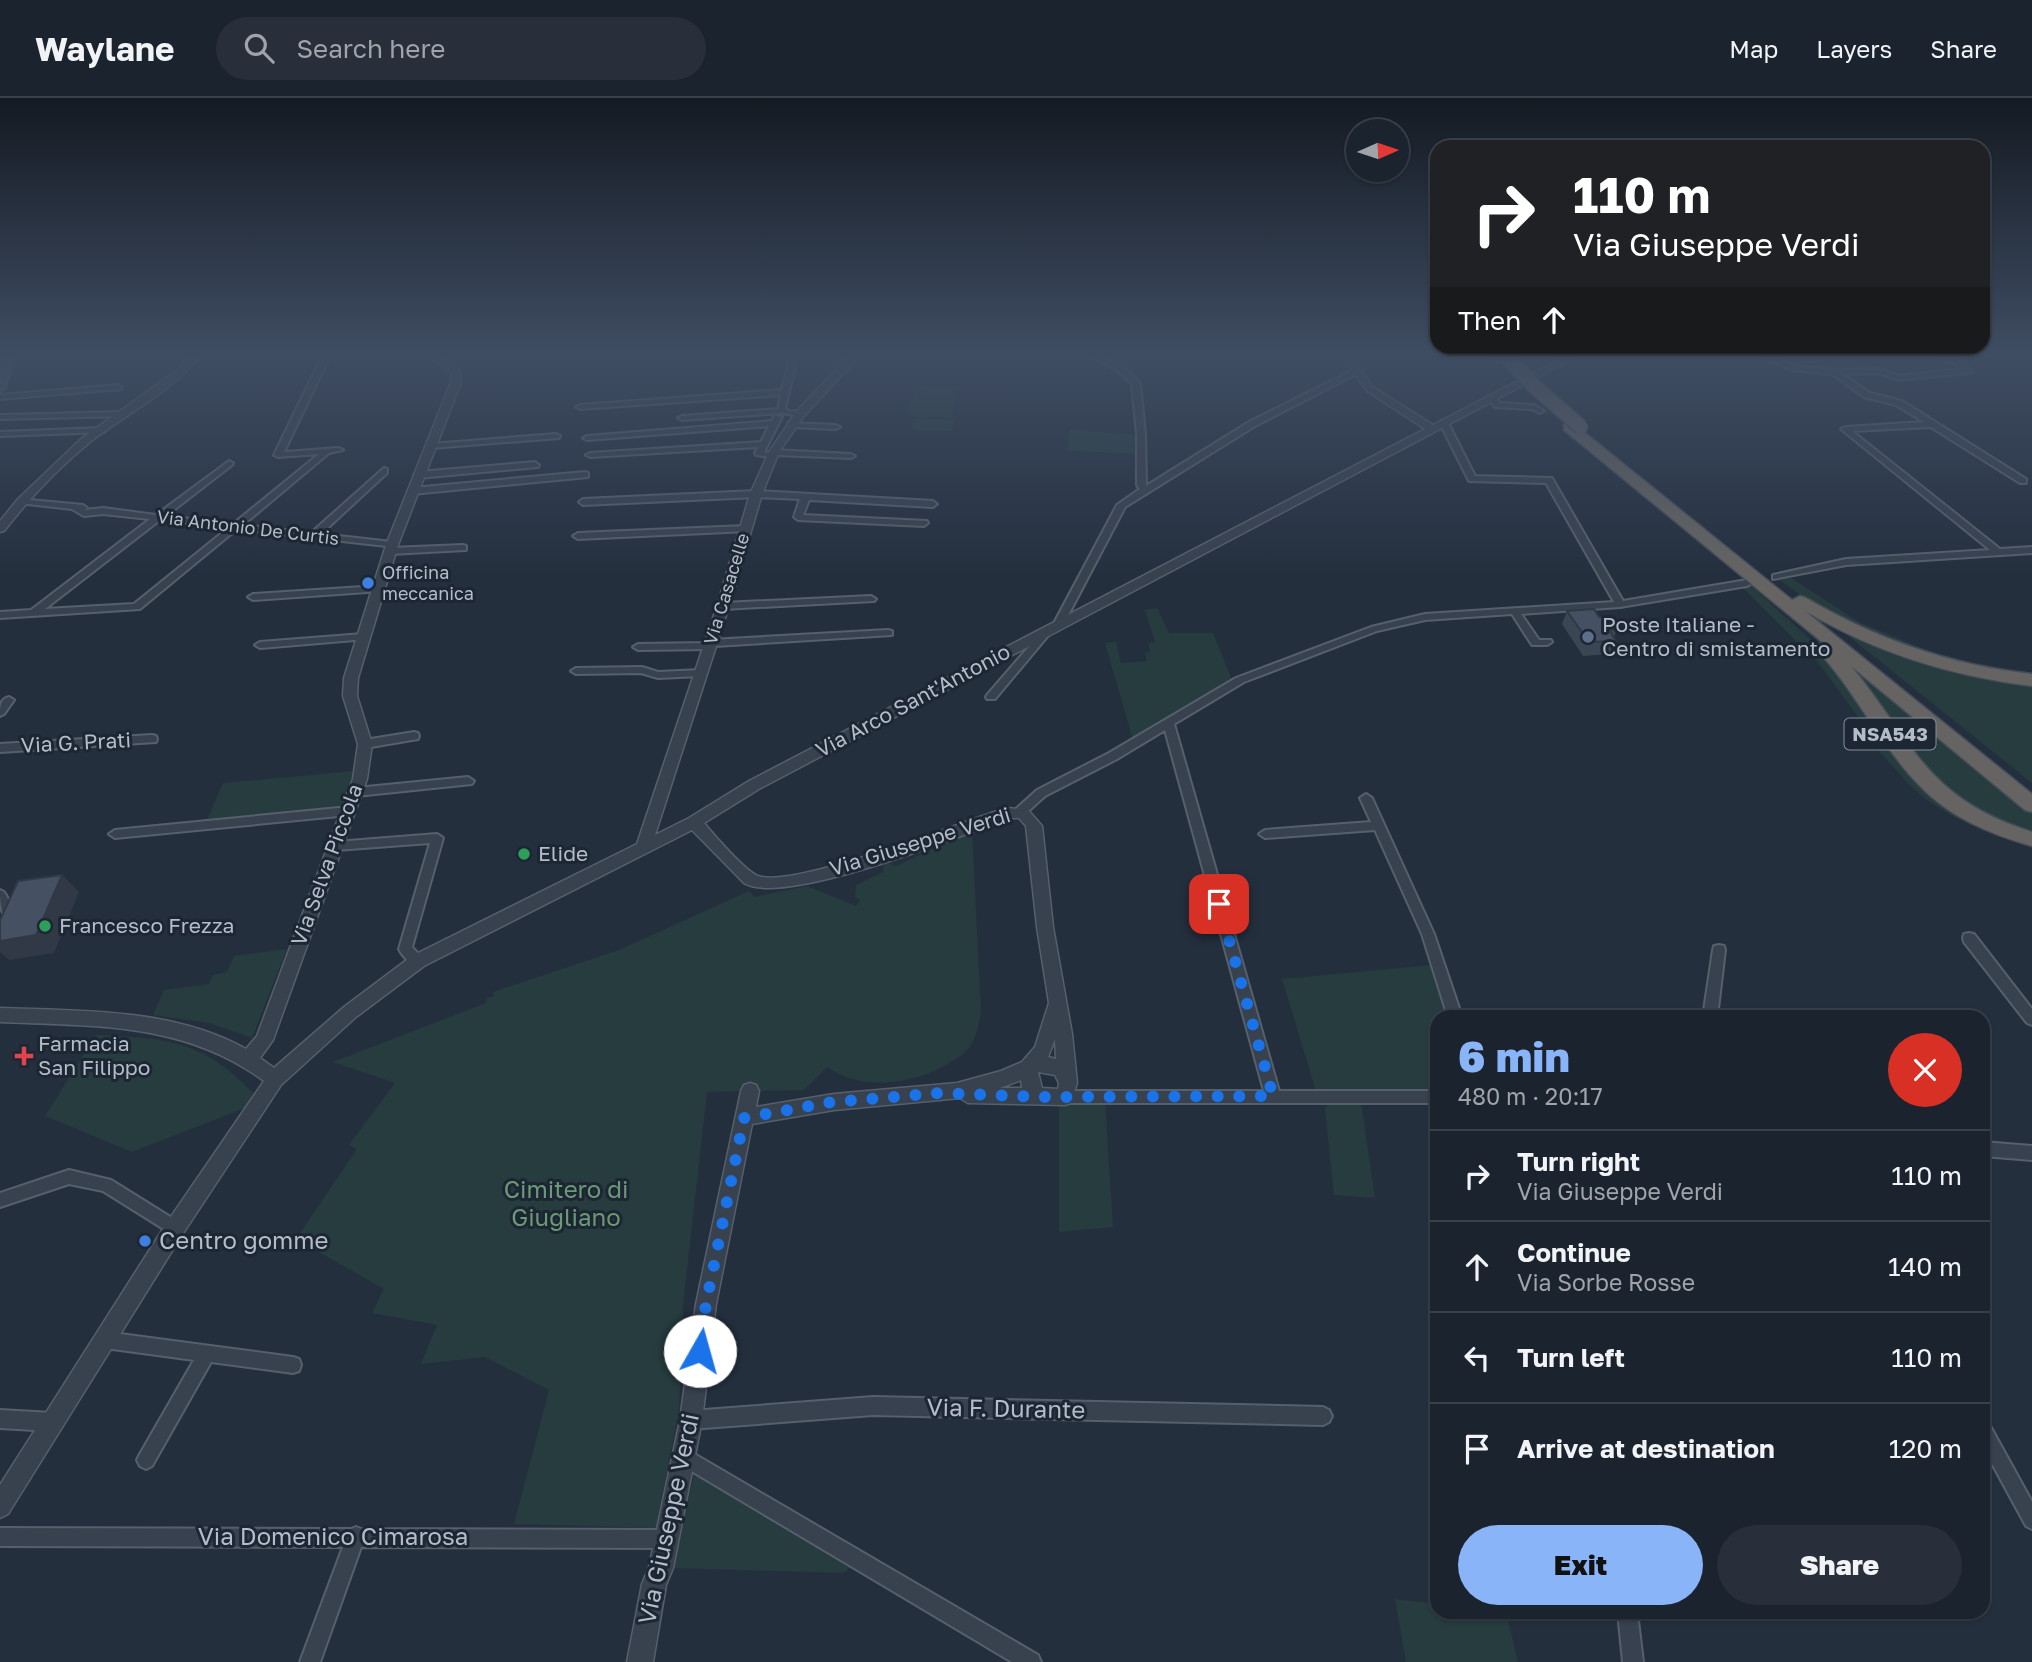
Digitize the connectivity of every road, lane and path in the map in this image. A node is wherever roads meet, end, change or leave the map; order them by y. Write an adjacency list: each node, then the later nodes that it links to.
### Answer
1 (291, 429): 21 (street)
2 (438, 429): 20 (street, Via Selva Piccola)
3 (700, 429): 18 (street)
4 (774, 429): 22 (street)
5 (788, 429): 22 (street, Via Casacelle)
6 (1141, 429): 33 (street)
7 (1244, 429): 33 (street)
8 (1417, 429): 17 (street)
9 (1431, 429): 17 (street, Via Arco Sant'Antonio)
10 (1450, 429): 56 (street)
11 (1578, 429): 52 (highway, NSA543)
12 (1845, 429): 50 (street)
13 (1942, 429): 32 (street)
14 (101, 430): 15 (street); 37 (street)
15 (0, 434)
16 (556, 436): 20 (street)
17 (1416, 437): 61 (street, Via Arco Sant'Antonio)
18 (587, 438)
19 (836, 442): 25 (street)
20 (431, 446): 30 (street, Via Selva Piccola)
21 (340, 450)
22 (770, 451): 24 (street); 25 (street); 35 (street, Via Casacelle)
23 (325, 453): 42 (street)
24 (590, 455)
25 (830, 455): 26 (street)
26 (851, 456)
27 (229, 463): 40 (street)
28 (535, 465): 30 (street)
29 (384, 471): 45 (street)
30 (418, 475): 34 (street, Via Selva Piccola)
31 (585, 475): 34 (street)
32 (2023, 481)
33 (1146, 490): 61 (street)
34 (412, 491): 47 (street, Via Selva Piccola)
35 (756, 494): 36 (street); 38 (street); 44 (street, Via Casacelle)
36 (806, 496): 39 (street); 41 (street)
37 (22, 501): 40 (street, Via Antonio De Curtis); 43 (street)
38 (583, 502)
39 (933, 504)
40 (158, 517): 42 (street, Via Antonio De Curtis); 59 (street)
41 (924, 523)
42 (235, 526): 45 (street, Via Antonio De Curtis); 59 (street)
43 (0, 529)
44 (745, 529): 46 (street); 57 (street, Via Casacelle)
45 (313, 536): 47 (street, Via Antonio De Curtis)
46 (578, 536)
47 (391, 548): 48 (street); 53 (street, Via Selva Piccola)
48 (463, 548)
49 (2032, 550): 50 (street)
50 (1998, 552): 52 (street)
51 (1747, 583): 56 (street)
52 (1777, 587): 70 (highway, NSA543); 81 (highway, NSA543); 89 (highway, NSA543)
53 (378, 589): 54 (street); 63 (street, Via Selva Piccola)
54 (253, 597)
55 (871, 599): 57 (street)
56 (1620, 604): 58 (street)
57 (723, 606): 65 (street, Via Casacelle)
58 (1514, 610): 64 (street); 74 (street)
59 (34, 613): 60 (street)
60 (0, 615)
61 (1053, 628): 71 (street); 85 (street, Via Arco Sant'Antonio)
62 (888, 632): 65 (street)
63 (363, 637): 66 (street); 77 (street, Via Selva Piccola)
64 (1547, 642)
65 (710, 644): 67 (street); 69 (street, Via Casacelle)
66 (260, 645)
67 (638, 647)
68 (576, 671): 69 (street)
69 (701, 673): 91 (street, Via Casacelle)
70 (2032, 680)
71 (991, 697)
72 (9, 699): 73 (street)
73 (0, 712)
74 (1169, 724): 84 (street); 108 (street)
75 (414, 736): 77 (street)
76 (152, 739): 78 (street, Via G. Prati)
77 (365, 744): 80 (street, Via Selva Piccola)
78 (0, 748)
79 (468, 781): 80 (street)
80 (356, 792): 83 (street, Via Selva Piccola)
81 (2028, 795)
82 (1366, 798): 86 (street)
83 (349, 811): 87 (street); 90 (street, Via Selva Piccola)
84 (1020, 812): 85 (street, Via Giuseppe Verdi); 97 (street, Via Giuseppe Verdi)
85 (694, 822): 91 (street, Via Arco Sant'Antonio)
86 (1377, 826): 88 (street); 98 (street)
87 (115, 834)
88 (1265, 834)
89 (2032, 839)
90 (336, 846): 96 (street); 102 (street, Via Selva Piccola)
91 (643, 846): 96 (street, Via Arco Sant'Antonio)
92 (0, 895): 93 (street)
93 (9, 935)
94 (1969, 938): 101 (street)
95 (1718, 950): 99 (street)
96 (418, 961): 105 (street, Via Arco Sant'Antonio)
97 (1056, 999): 103 (street, Via Giuseppe Verdi); 104 (street, Via Giuseppe Verdi)
98 (1453, 1010)
99 (1711, 1010)
100 (0, 1015): 102 (street)
101 (2032, 1019)
102 (248, 1059): 105 (street)
103 (1031, 1066): 104 (street); 107 (street); 109 (street)
104 (1067, 1077): 110 (street, Via Giuseppe Verdi)
105 (275, 1079): 116 (street, Via Arco Sant'Antonio)
106 (750, 1091): 112 (street, Via Giuseppe Verdi)
107 (941, 1093): 109 (street); 112 (street)
108 (1273, 1096): 110 (street); 111 (street)
109 (1039, 1097): 110 (street)
110 (1065, 1097)
111 (1430, 1097)
112 (744, 1118): 122 (street, Via Giuseppe Verdi)
113 (1990, 1150): 114 (street)
114 (2032, 1153)
115 (0, 1200): 116 (street)
116 (175, 1228): 117 (street, Via Arco Sant'Antonio)
117 (105, 1340): 118 (street); 123 (street, Via Arco Sant'Antonio)
118 (207, 1353): 119 (street); 126 (street)
119 (293, 1365)
120 (1323, 1416): 122 (street, Via F. Durante)
121 (0, 1419): 123 (street)
122 (691, 1420): 125 (street, Via Giuseppe Verdi)
123 (52, 1423): 127 (street, Via Arco Sant'Antonio)
124 (1990, 1443): 128 (street)
125 (684, 1457): 131 (street, Via Giuseppe Verdi); 135 (street)
126 (146, 1460)
127 (0, 1506)
128 (2032, 1520)
129 (0, 1536): 130 (street, Via Domenico Cimarosa)
130 (356, 1536): 131 (street, Via Domenico Cimarosa); 133 (street)
131 (667, 1539): 134 (street, Via Giuseppe Verdi)
132 (1629, 1619): 136 (street)
133 (310, 1662)
134 (640, 1662)
135 (1031, 1662)
136 (1633, 1662)

